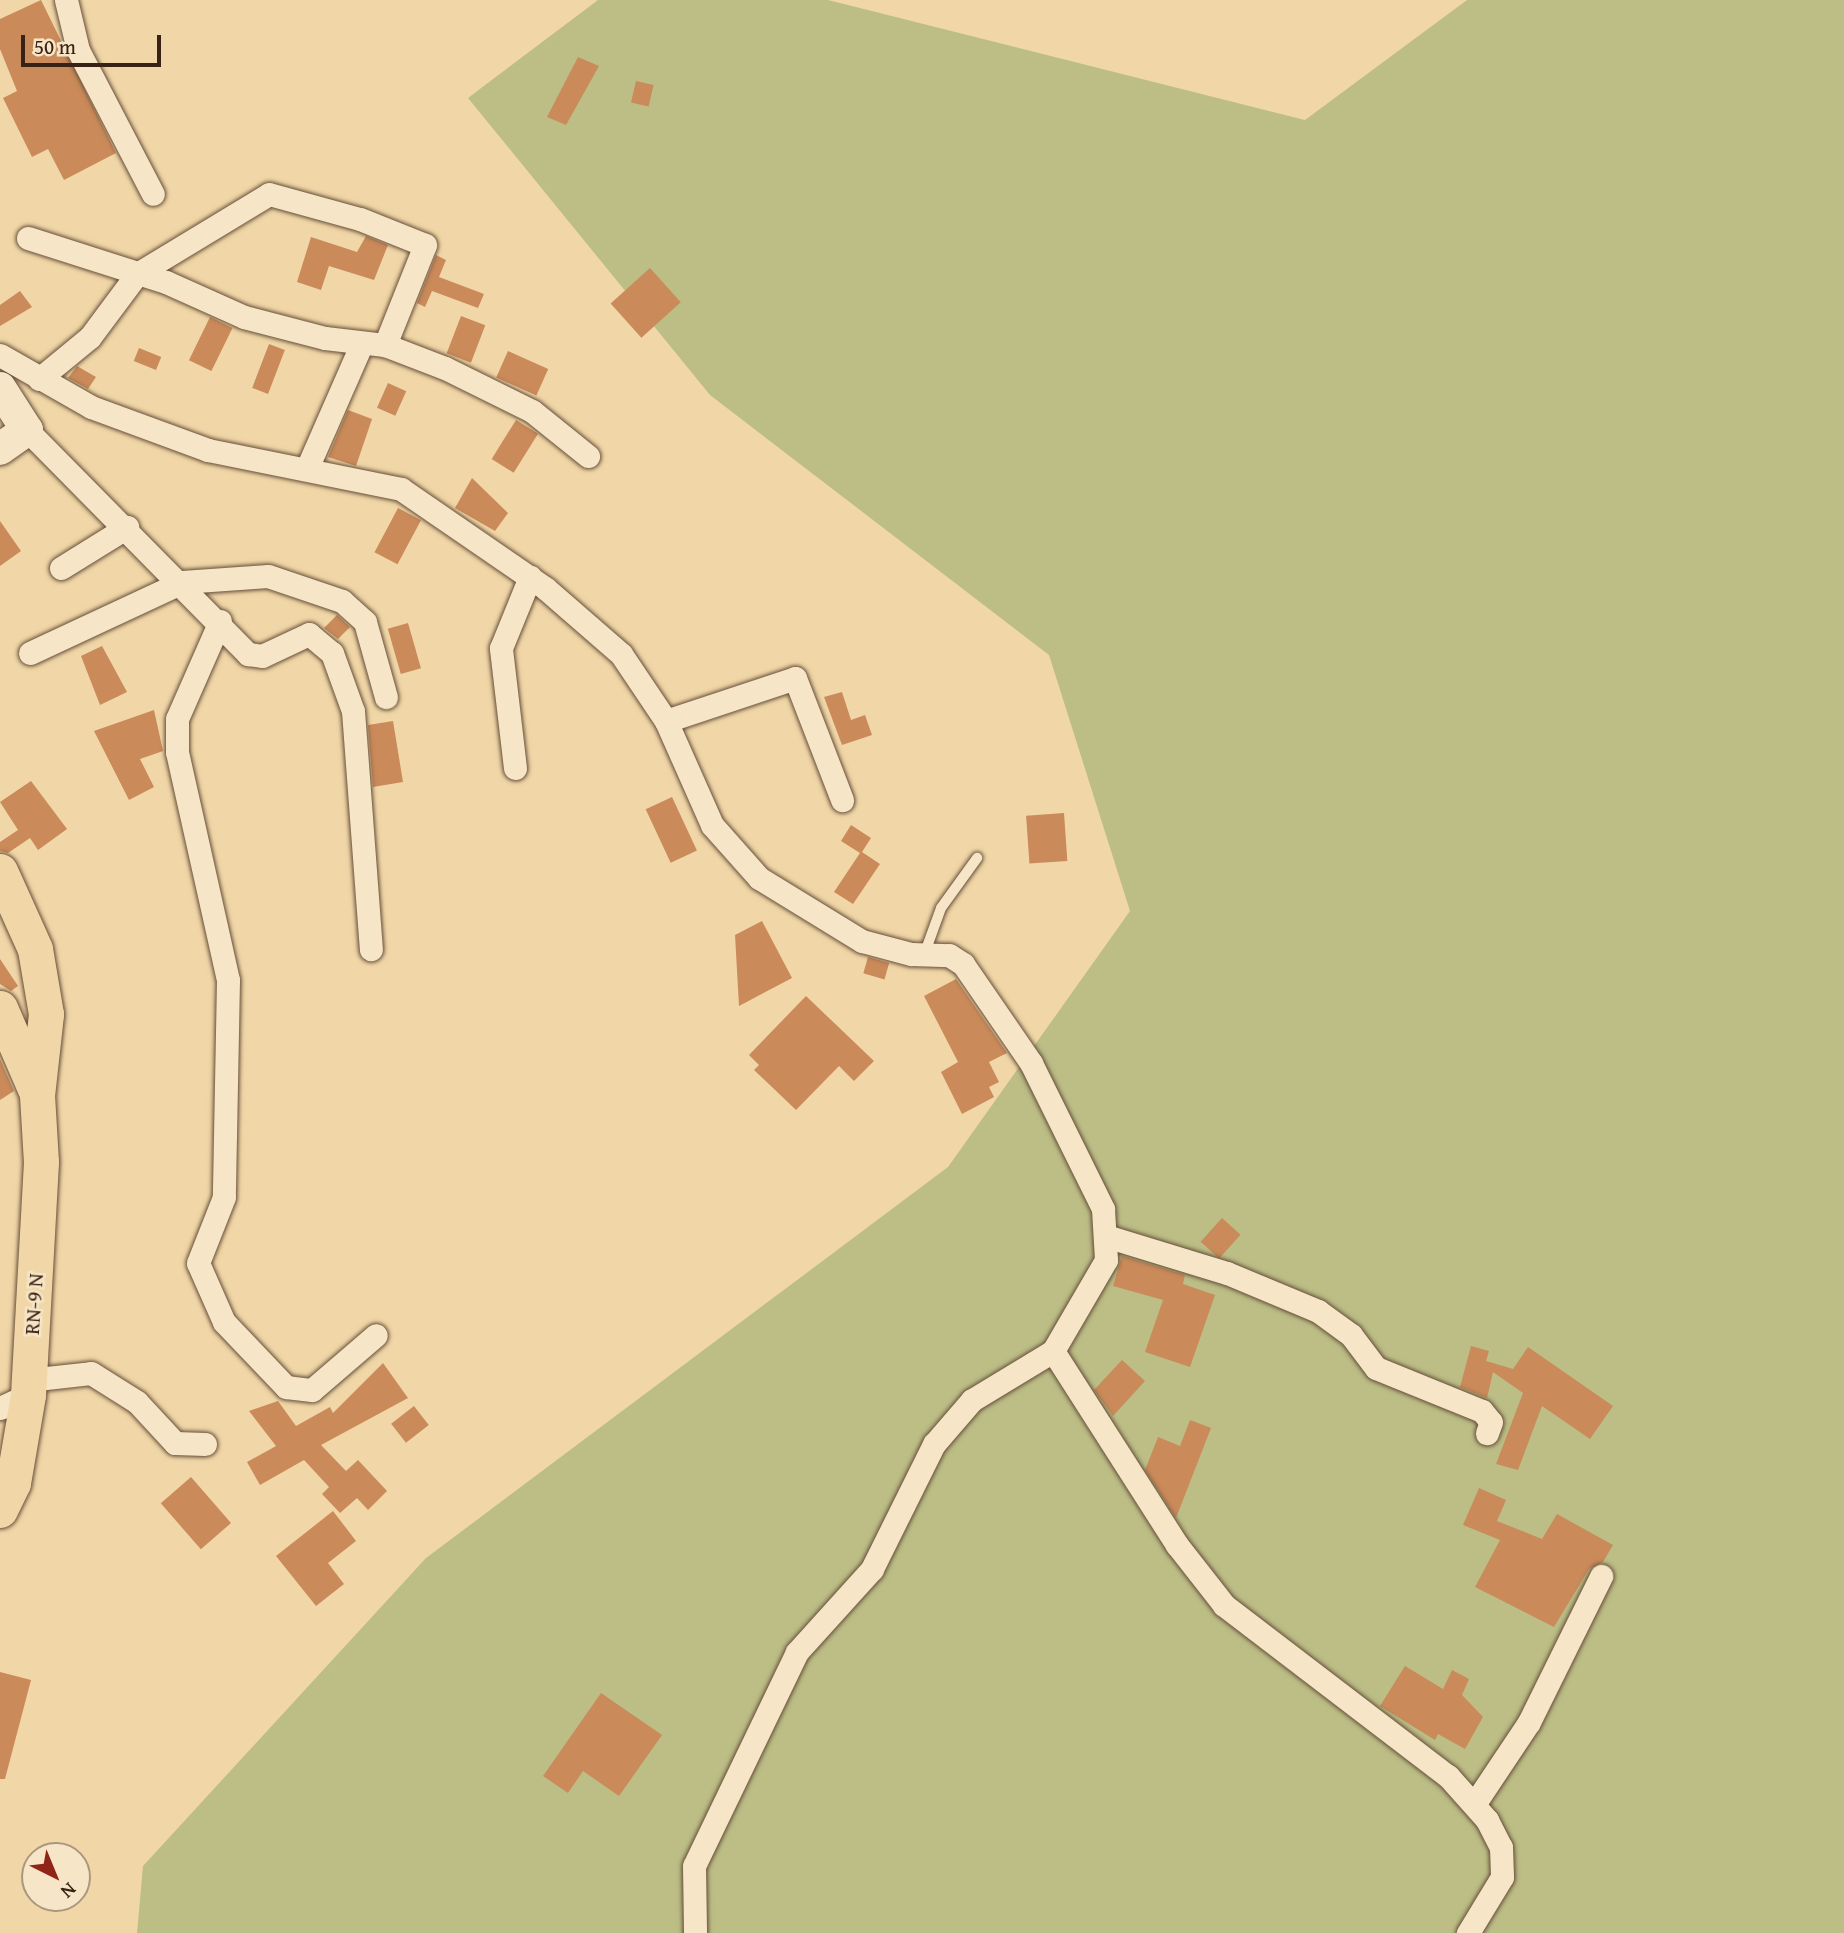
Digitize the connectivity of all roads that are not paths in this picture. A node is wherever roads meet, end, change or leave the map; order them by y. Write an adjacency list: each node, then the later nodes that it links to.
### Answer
1 (66, 0): 2 (street)
2 (153, 194)
3 (28, 238): 4 (street)
4 (136, 274): 5 (street); 6 (street); 8 (street)
5 (361, 345): 6 (street); 13 (street)
6 (385, 345): 12 (street)
7 (0, 355): 8 (street)
8 (39, 379): 13 (street)
9 (0, 388): 10 (main road)
10 (27, 430): 11 (main road); 14 (street)
11 (0, 449)
12 (588, 456)
13 (308, 466): 16 (street)
14 (127, 527): 15 (street); 17 (street)
15 (61, 569)
16 (530, 577): 21 (street); 22 (street)
17 (182, 582): 18 (street); 19 (street); 20 (street)
18 (219, 621): 26 (street); 31 (street)
19 (30, 653)
20 (386, 697)
21 (666, 721): 23 (street); 27 (street)
22 (515, 768)
23 (842, 800)
24 (977, 858): 27 (lane)
25 (0, 871): 29 (main road)
26 (371, 949)
27 (925, 955): 30 (street)
28 (0, 1008): 29 (main road)
29 (37, 1095): 33 (main road, RN-9 N)
30 (1109, 1237): 32 (street); 34 (street)
31 (376, 1335)
32 (1053, 1351): 38 (street); 39 (street)
33 (19, 1394): 35 (street); 36 (main road, RN-9 N)
34 (1487, 1433)
35 (205, 1444)
36 (0, 1510)
37 (1601, 1576): 38 (street)
38 (1475, 1803): 40 (street)
39 (695, 1933)
40 (1468, 1933)

